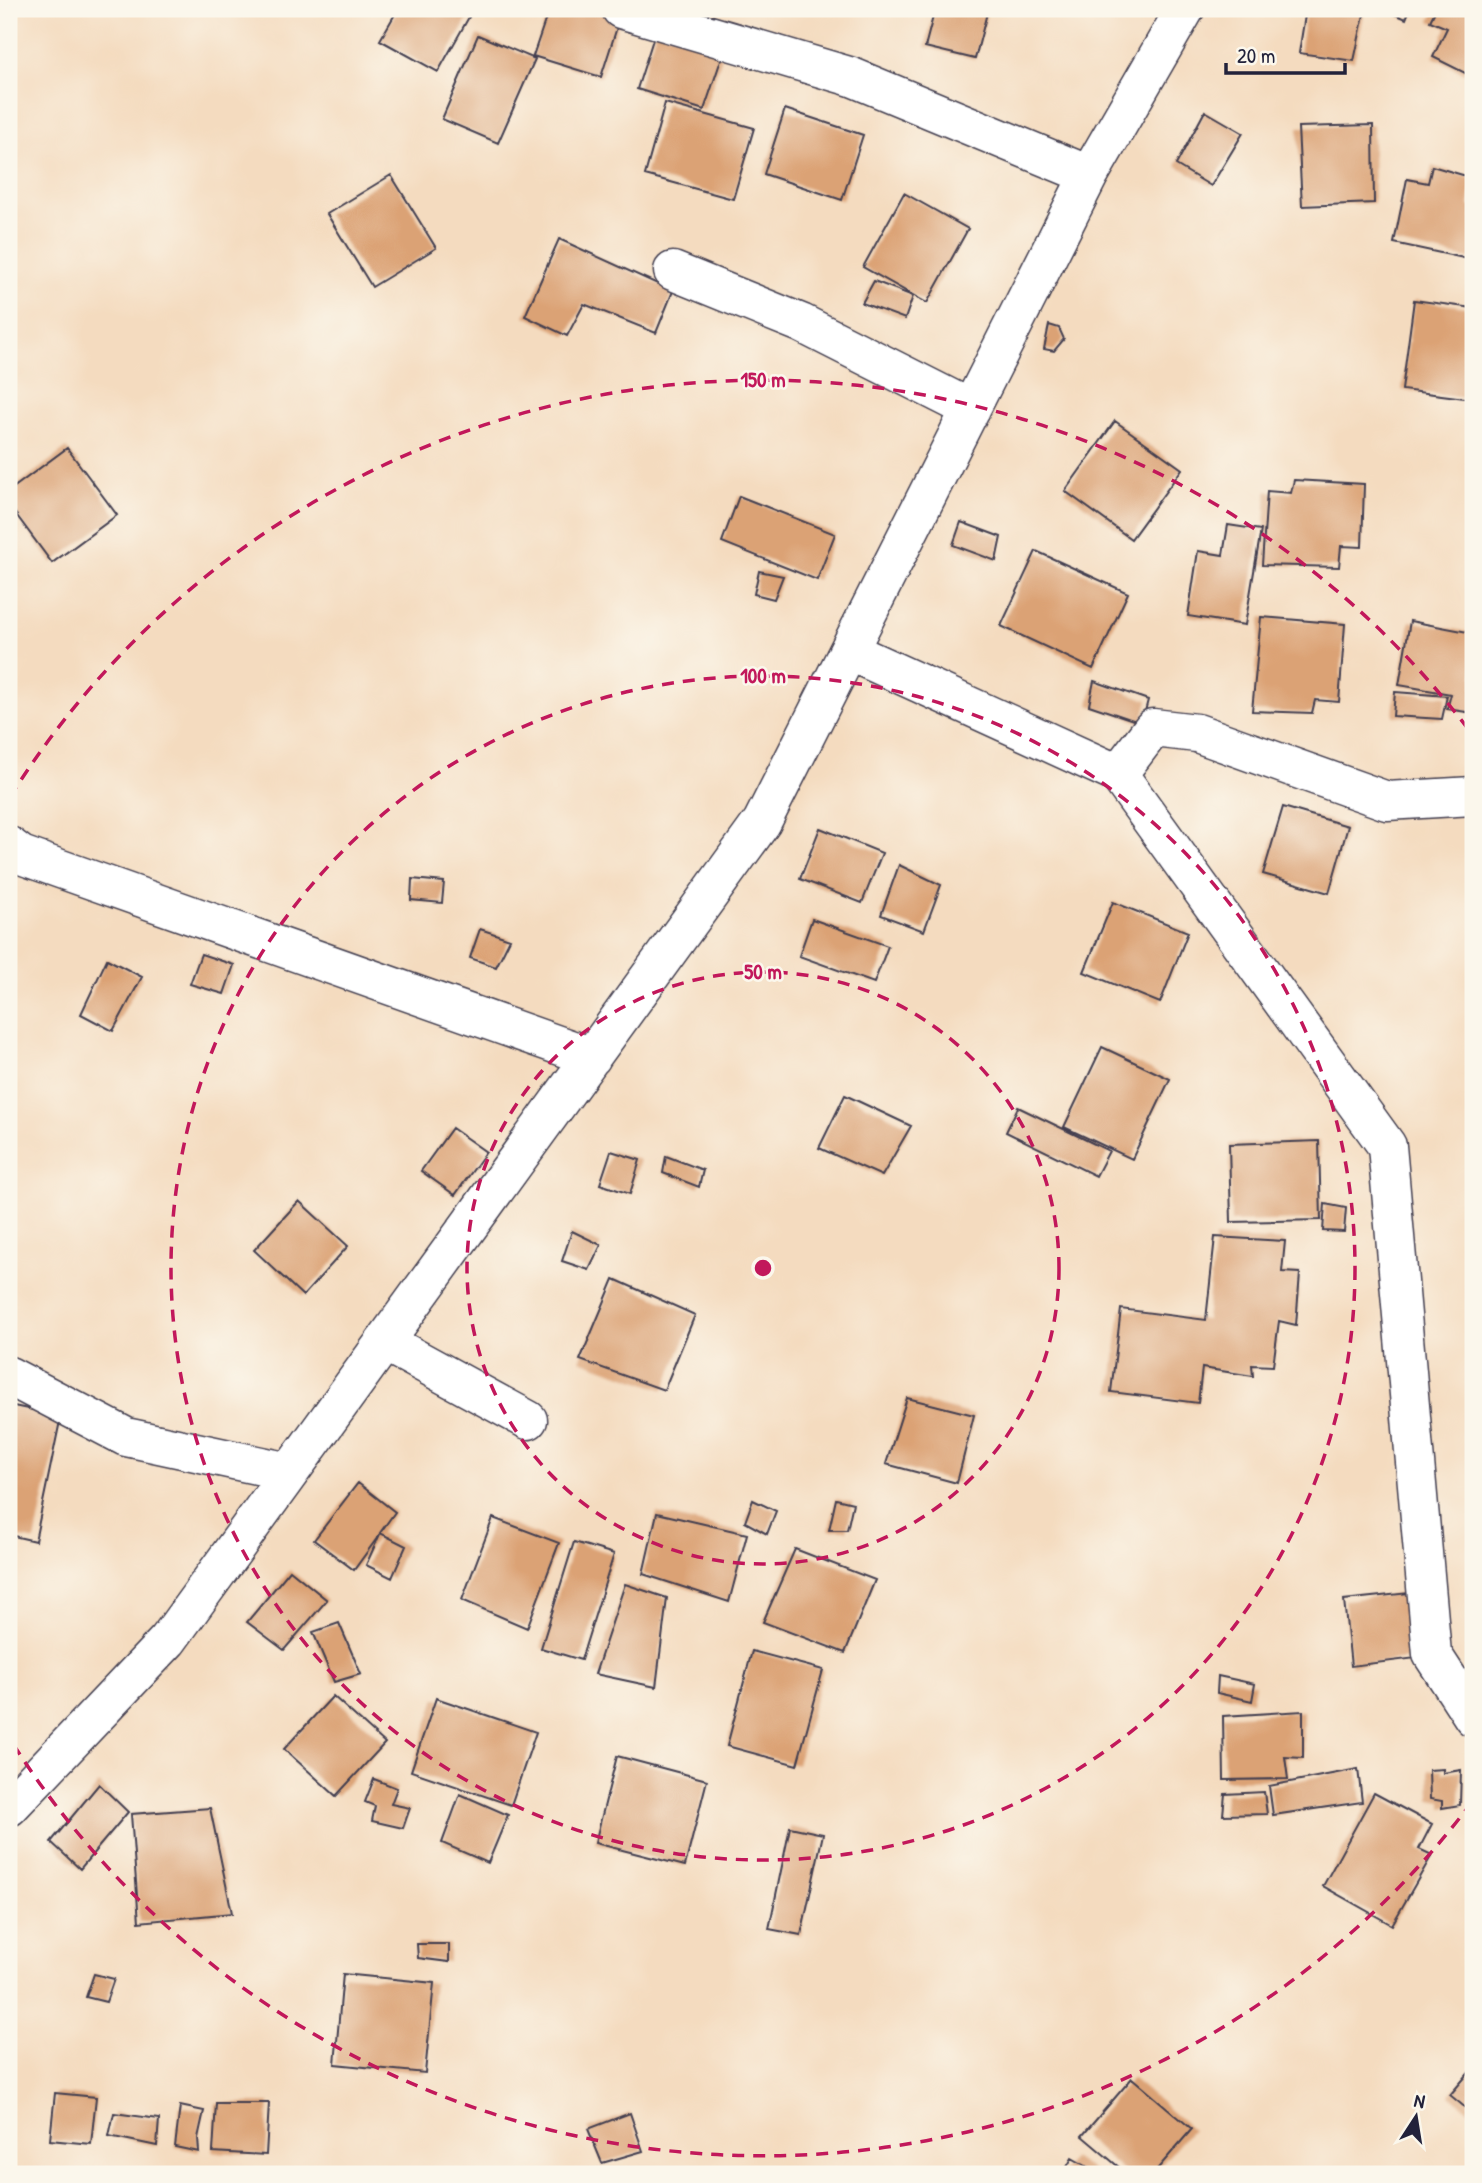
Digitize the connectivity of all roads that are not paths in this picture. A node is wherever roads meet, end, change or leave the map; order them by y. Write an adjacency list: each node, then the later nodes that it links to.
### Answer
1 (621, 9): 3 (street)
2 (1185, 9): 3 (street)
3 (1089, 175): 5 (street)
4 (673, 271): 5 (street)
5 (971, 409): 6 (street)
6 (849, 651): 7 (street); 10 (street)
7 (1118, 774): 8 (street); 15 (street)
8 (1473, 796)
9 (9, 846): 10 (street)
10 (592, 1057): 11 (street)
11 (385, 1342): 13 (street); 14 (street)
12 (9, 1376): 14 (street)
13 (528, 1420)
14 (290, 1472): 16 (street)
15 (1473, 1717)
16 (9, 1807)

